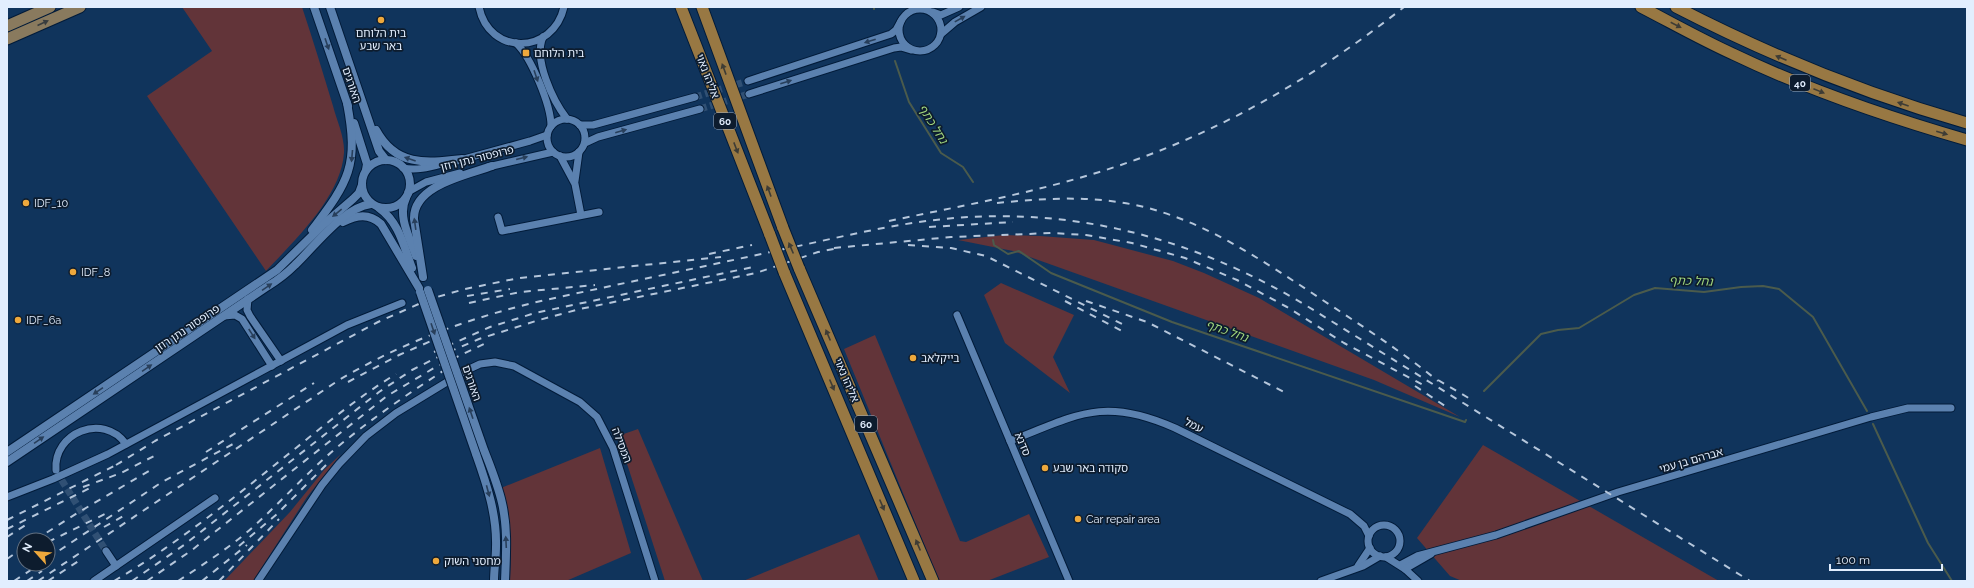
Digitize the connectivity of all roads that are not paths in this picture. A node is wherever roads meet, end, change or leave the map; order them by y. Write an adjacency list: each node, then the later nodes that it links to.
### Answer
1 (50, 7): 16 (main road)
2 (80, 7): 19 (main road, one-way to 2)
3 (314, 7): 25 (street, האורגים, one-way to 25)
4 (330, 7): 27 (street, האורגים)
5 (479, 7): 20 (street)
6 (564, 7): 18 (street)
7 (681, 7): 84 (highway, אליהו נאוי / 60, one-way to 84, bridge)
8 (702, 7): 85 (highway, אליהו נאוי / 60, one-way to 8, bridge)
9 (959, 7): 14 (street)
10 (981, 7): 17 (street, one-way to 10)
11 (1641, 7): 33 (highway, 40, one-way to 33)
12 (1676, 7): 29 (highway, 40, one-way to 12)
13 (911, 9): 14 (street); 15 (street)
14 (932, 12): 17 (street)
15 (901, 21): 21 (street); 22 (street, one-way to 22)
16 (7, 26)
17 (941, 34): 21 (street)
18 (544, 38): 20 (street); 28 (street)
19 (7, 39)
20 (516, 43): 31 (street, one-way to 31)
21 (911, 50): 23 (street, one-way to 21)
22 (748, 81)
23 (749, 94)
24 (695, 97): 30 (street)
25 (347, 103): 42 (street, האורגים); 51 (street, one-way to 51)
26 (700, 109): 34 (street, one-way to 26)
27 (366, 114): 38 (street, one-way to 27); 39 (street, האורגים)
28 (567, 118): 30 (street); 31 (street)
29 (1967, 123)
30 (580, 125): 34 (street)
31 (551, 126): 32 (street)
32 (547, 135): 35 (street); 38 (street, פרופסור נתן רוזן)
33 (1967, 140)
34 (585, 143): 36 (street)
35 (553, 152): 37 (street); 40 (street, פרופסור נתן רוזן, one-way to 35)
36 (579, 152): 37 (street); 43 (street)
37 (560, 156): 43 (street)
38 (462, 159): 41 (street, פרופסור נתן רוזן)
39 (386, 160): 41 (street); 42 (street)
40 (492, 166): 45 (street, פרופסור נתן רוזן); 52 (street, one-way to 40)
41 (403, 168): 45 (street)
42 (366, 170): 44 (street)
43 (575, 184): 48 (street)
44 (362, 185): 46 (street); 51 (street, פרופסור נתן רוזן, one-way to 51)
45 (408, 193): 46 (street); 52 (street, האורגים)
46 (375, 205): 50 (street, פרופסור נתן רוזן); 53 (street, האורגים)
47 (599, 212): 48 (street)
48 (581, 215): 49 (street)
49 (498, 217)
50 (328, 231): 53 (street); 54 (street, פרופסור נתן רוזן, one-way to 50)
51 (290, 258): 63 (street, פרופסור נתן רוזן, one-way to 63)
52 (423, 277): 53 (street, האורגים)
53 (422, 290): 64 (street, האורגים, bridge)
54 (248, 300): 57 (street, פרופסור נתן רוזן); 58 (street)
55 (402, 303): 58 (street)
56 (957, 315): 61 (street, סדנא)
57 (224, 316): 59 (street, one-way to 59); 65 (street, פרופסור נתן רוזן, one-way to 57)
58 (281, 361): 59 (street)
59 (272, 366): 62 (street)
60 (1951, 408): 77 (street, אברהם בן עמי)
61 (1010, 441): 69 (street, עמל); 86 (street, סדנא)
62 (126, 444): 66 (street); 67 (street)
63 (7, 452)
64 (480, 452): 81 (street, האורגים, one-way to 81); 82 (street, האורגים, one-way to 64)
65 (7, 462)
66 (56, 470)
67 (7, 497)
68 (215, 498): 76 (street)
69 (1358, 520): 70 (street, עמל); 71 (street, עמל)
70 (1378, 527): 71 (street); 72 (street)
71 (1369, 536): 73 (street)
72 (1398, 547): 75 (street); 77 (street)
73 (1370, 548): 75 (street); 78 (street)
74 (106, 551): 76 (street)
75 (1383, 556): 77 (street); 78 (street)
76 (116, 566): 79 (street)
77 (1403, 566): 88 (street)
78 (1357, 568): 87 (street)
79 (94, 581)
80 (258, 581): 83 (street, המסילה)
81 (494, 581)
82 (504, 581)
83 (655, 581)
84 (914, 581)
85 (933, 581)
86 (1070, 581)
87 (1321, 581)
88 (1418, 581)

